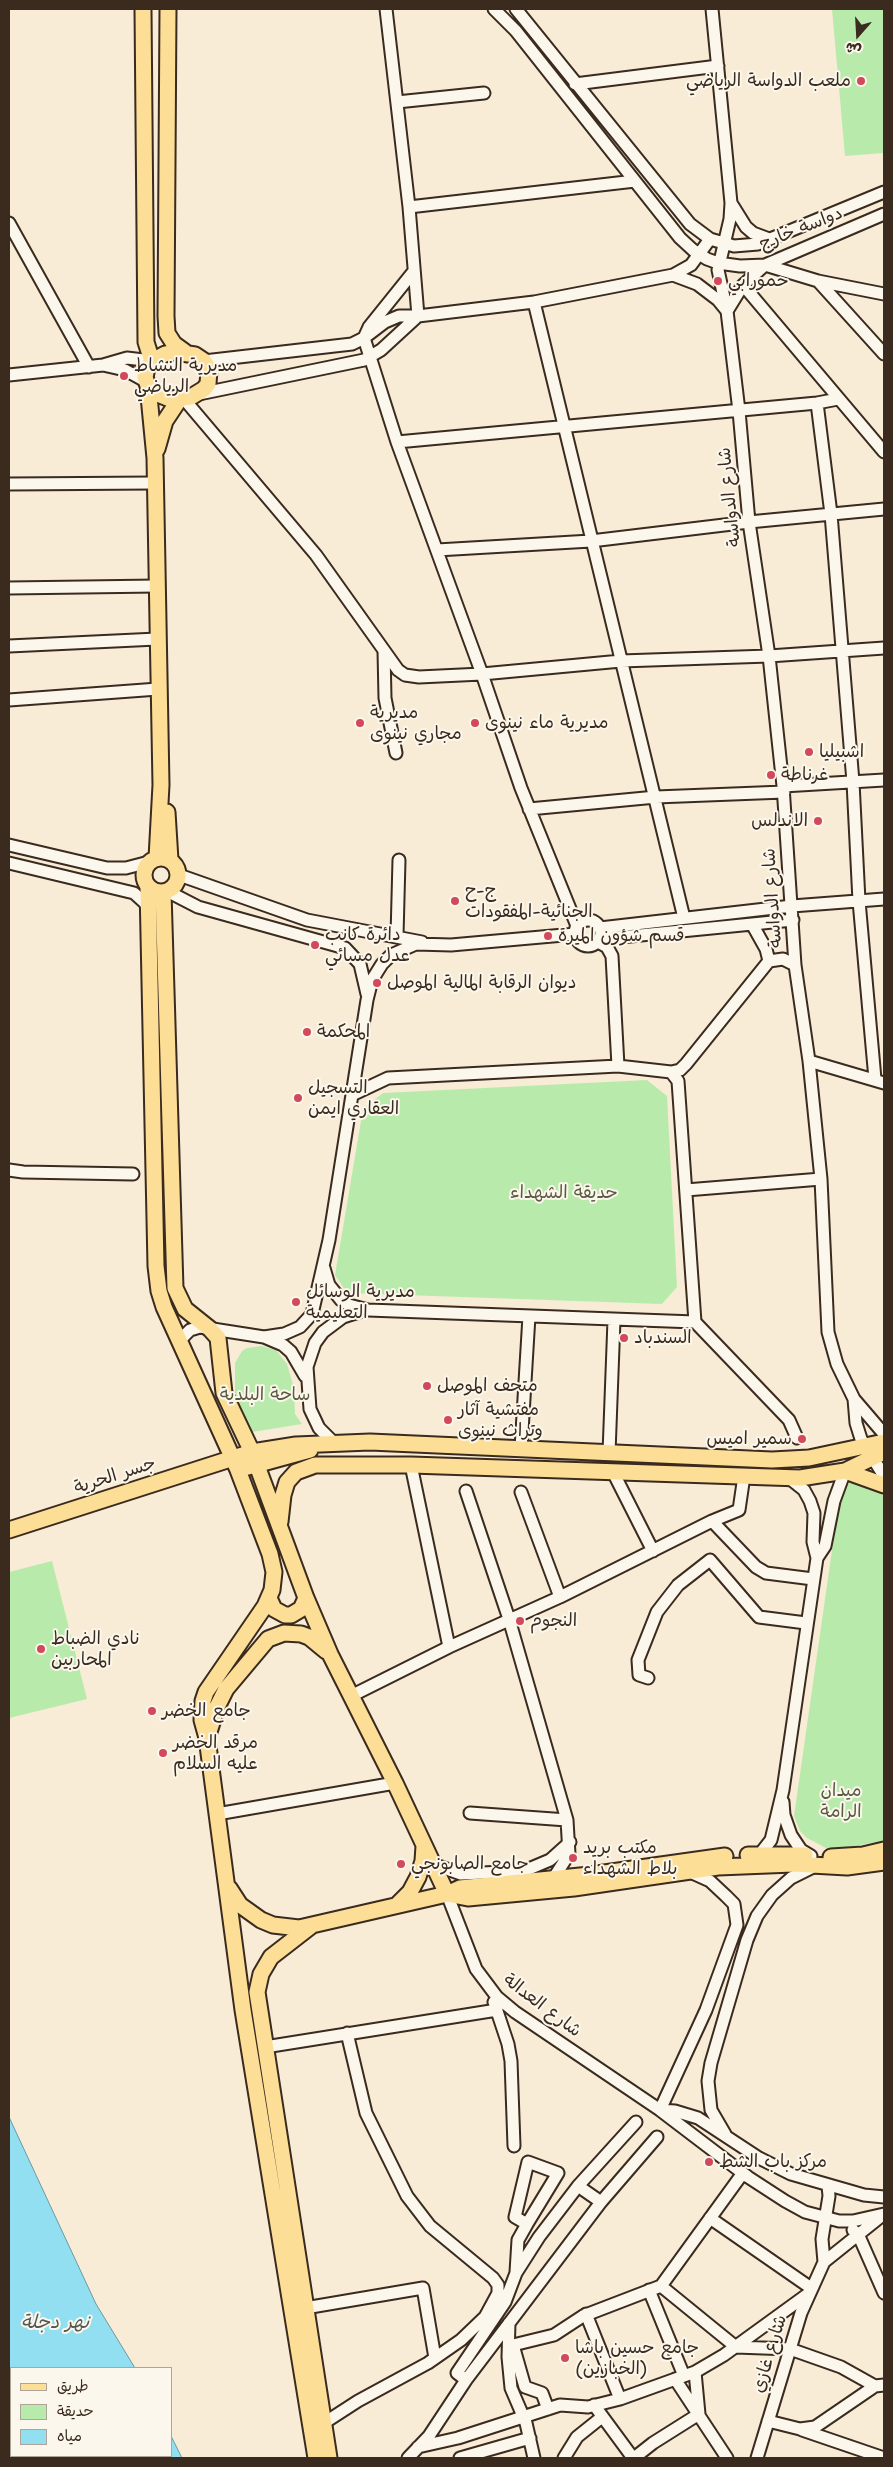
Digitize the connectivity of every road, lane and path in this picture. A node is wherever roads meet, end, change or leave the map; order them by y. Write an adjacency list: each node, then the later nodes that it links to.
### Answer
1 (386, 9): 10 (street)
2 (494, 9): 11 (street, دواسة خارج)
3 (516, 9): 8 (street, دواسة خارج)
4 (712, 9): 7 (street)
5 (140, 11): 36 (main road)
6 (170, 13): 32 (main road)
7 (718, 66): 8 (street); 13 (street)
8 (575, 84): 17 (street, دواسة خارج)
9 (484, 93): 10 (street)
10 (397, 102): 14 (street)
11 (636, 181): 14 (street); 20 (street, دواسة خارج)
12 (884, 192): 18 (street, دواسة خارج)
13 (731, 203): 18 (street); 19 (street, شارع الدواسة)
14 (409, 207): 23 (street)
15 (884, 214): 22 (street, دواسة خارج)
16 (9, 223): 38 (street)
17 (710, 239): 19 (street, دواسة خارج); 20 (street)
18 (769, 239): 19 (street, دواسة خارج)
19 (723, 244): 21 (street, شارع الدواسة)
20 (700, 255): 21 (street, دواسة خارج); 24 (street)
21 (718, 263): 22 (street, دواسة خارج); 29 (street, شارع الدواسة)
22 (765, 265): 25 (street); 26 (street)
23 (414, 271): 30 (street); 31 (street)
24 (673, 275): 28 (street); 29 (street)
25 (818, 281): 27 (street); 33 (street)
26 (743, 285): 29 (street); 42 (street)
27 (884, 294)
28 (534, 302): 30 (street); 46 (street)
29 (727, 311): 45 (street, شارع الدواسة)
30 (418, 316): 31 (street); 34 (street)
31 (364, 338): 34 (street); 35 (street)
32 (185, 352): 35 (main road); 36 (main road)
33 (884, 354)
34 (370, 358): 41 (street); 47 (street)
35 (204, 360): 41 (main road)
36 (152, 361): 37 (street); 40 (main road)
37 (103, 365): 38 (street); 40 (street)
38 (90, 366): 39 (street)
39 (9, 375)
40 (147, 384): 43 (main road); 49 (main road)
41 (199, 394): 43 (main road)
42 (838, 399): 44 (street); 48 (street)
43 (181, 400): 49 (main road); 62 (street)
44 (818, 404): 45 (street); 53 (street)
45 (739, 411): 46 (street); 54 (street, شارع الدواسة)
46 (565, 426): 47 (street); 55 (street)
47 (397, 442): 56 (street)
48 (884, 452)
49 (155, 458): 50 (main road)
50 (154, 483): 51 (street); 57 (main road)
51 (9, 484)
52 (884, 509): 53 (street)
53 (831, 514): 54 (street); 63 (street)
54 (749, 522): 55 (street); 64 (street, شارع الدواسة)
55 (591, 541): 56 (street); 65 (street)
56 (437, 550): 66 (street)
57 (157, 586): 58 (street); 59 (main road)
58 (9, 588)
59 (157, 639): 60 (street); 67 (main road)
60 (9, 646)
61 (884, 648): 63 (street)
62 (384, 651): 66 (street); 69 (street)
63 (841, 652): 64 (street); 71 (street)
64 (769, 656): 65 (street); 72 (street, شارع الدواسة)
65 (621, 661): 66 (street); 73 (street)
66 (482, 674): 74 (street)
67 (158, 689): 68 (street); 77 (main road)
68 (9, 700)
69 (396, 753)
70 (884, 780): 71 (street)
71 (853, 782): 72 (street); 85 (street)
72 (784, 789): 73 (street); 86 (street, شارع الدواسة)
73 (656, 797): 74 (street); 88 (street)
74 (529, 809): 91 (street)
75 (9, 845): 76 (street)
76 (52, 856): 77 (street); 80 (street)
77 (159, 860): 81 (main road); 82 (main road)
78 (399, 860): 92 (street)
79 (9, 862): 80 (street)
80 (49, 872): 87 (street)
81 (179, 875): 83 (main road); 92 (street)
82 (148, 887): 83 (main road); 87 (main road)
83 (165, 892): 97 (street); 112 (main road)
84 (884, 899): 85 (street)
85 (859, 901): 86 (street); 101 (street)
86 (792, 906): 88 (street); 89 (street, شارع الدواسة)
87 (149, 914): 114 (main road)
88 (684, 918): 93 (street)
89 (793, 920): 90 (street); 96 (street, شارع الدواسة)
90 (752, 924): 93 (street); 95 (street)
91 (576, 930): 93 (street); 93 (street); 94 (street)
92 (397, 936): 94 (street)
93 (599, 936): 99 (street)
94 (431, 944): 97 (street)
95 (769, 961): 96 (street); 100 (street)
96 (795, 965): 98 (street, شارع الدواسة)
97 (367, 1000): 102 (street)
98 (809, 1061): 101 (street); 105 (street, شارع الدواسة)
99 (618, 1066): 100 (street); 102 (street)
100 (671, 1072): 106 (street)
101 (879, 1081)
102 (354, 1094): 107 (street)
103 (9, 1170): 104 (street)
104 (133, 1174)
105 (821, 1179): 106 (street); 116 (street, شارع الدواسة)
106 (686, 1190): 111 (street)
107 (323, 1267): 108 (street); 113 (street)
108 (368, 1310): 109 (street); 115 (street)
109 (529, 1316): 110 (street); 121 (street)
110 (614, 1320): 111 (street); 123 (street)
111 (695, 1322): 118 (street)
112 (210, 1329): 113 (street); 114 (street); 124 (main road)
113 (264, 1337): 115 (street)
114 (179, 1341): 125 (main road)
115 (306, 1380): 120 (street)
116 (854, 1399): 117 (street, شارع الدواسة); 122 (street, شارع الدواسة)
117 (884, 1434)
118 (797, 1438)
119 (884, 1442): 122 (main road)
120 (326, 1443): 121 (main road); 124 (main road, جسر الحرية)
121 (521, 1448): 123 (main road)
122 (873, 1452): 123 (main road); 127 (main road); 130 (street, شارع الدواسة)
123 (609, 1453)
124 (254, 1458): 125 (main road, جسر الحرية); 136 (main road)
125 (236, 1464): 137 (main road, جسر الحرية); 142 (main road)
126 (411, 1465): 128 (main road); 136 (main road); 146 (street)
127 (846, 1471): 131 (main road); 132 (main road); 139 (street)
128 (613, 1472): 129 (main road); 138 (street)
129 (744, 1476): 131 (main road); 135 (street)
130 (884, 1476)
131 (789, 1478): 139 (street)
132 (884, 1485)
133 (466, 1491): 144 (street)
134 (521, 1492): 141 (street)
135 (712, 1521): 138 (street); 140 (street)
136 (280, 1523): 143 (main road)
137 (9, 1530)
138 (653, 1551): 141 (street)
139 (816, 1558): 140 (street)
140 (813, 1579): 145 (street)
141 (560, 1597): 144 (street)
142 (269, 1598): 143 (main road); 150 (main road)
143 (306, 1598): 147 (main road)
144 (509, 1619): 146 (street); 155 (street)
145 (806, 1623): 148 (street); 152 (street)
146 (449, 1647): 149 (street)
147 (330, 1654): 149 (main road); 150 (main road)
148 (648, 1678)
149 (351, 1696): 151 (main road)
150 (208, 1738): 154 (main road)
151 (395, 1783): 154 (street); 157 (main road)
152 (783, 1790): 159 (street); 160 (street)
153 (470, 1812): 155 (street)
154 (217, 1814): 165 (main road)
155 (567, 1820): 156 (street)
156 (570, 1842): 162 (street); 164 (street)
157 (424, 1845): 162 (main road); 167 (main road)
158 (884, 1850): 160 (main road)
159 (760, 1854): 160 (main road); 164 (main road)
160 (816, 1861): 161 (main road); 163 (main road); 177 (street)
161 (884, 1862)
162 (433, 1864): 166 (main road)
163 (681, 1872): 166 (main road); 175 (street)
164 (553, 1879): 166 (main road)
165 (226, 1883): 168 (main road); 171 (main road)
166 (447, 1894): 167 (main road); 169 (street, شارع العدالة)
167 (398, 1904): 168 (main road)
168 (312, 1925): 170 (main road)
169 (489, 1988): 172 (street); 175 (street, شارع العدالة)
170 (259, 2007): 171 (main road); 174 (main road)
171 (243, 2010): 218 (main road)
172 (497, 2010): 173 (street); 179 (street)
173 (347, 2033): 174 (street); 203 (street)
174 (265, 2047): 197 (main road)
175 (660, 2110): 177 (street); 187 (street, شارع العدالة)
176 (636, 2122): 181 (street)
177 (725, 2134): 182 (street)
178 (657, 2137): 184 (street)
179 (514, 2146)
180 (740, 2177): 186 (street)
181 (578, 2186): 184 (street); 192 (street)
182 (828, 2186): 183 (street); 187 (street)
183 (884, 2197)
184 (601, 2202): 199 (street)
185 (884, 2214): 188 (street); 190 (street, شارع غازي)
186 (710, 2218): 193 (street); 195 (street)
187 (824, 2218): 188 (street, شارع العدالة); 191 (street)
188 (839, 2221): 190 (street)
189 (527, 2224): 189 (street); 192 (street)
190 (858, 2234): 191 (street, شارع غازي); 196 (street)
191 (824, 2262): 195 (street, شارع غازي)
192 (516, 2273): 205 (street)
193 (660, 2286): 194 (street); 201 (street)
194 (649, 2290): 198 (street); 204 (street)
195 (810, 2291): 201 (street); 202 (street, شارع غازي)
196 (884, 2293)
197 (305, 2308): 203 (street); 214 (main road)
198 (586, 2314): 200 (street); 207 (street)
199 (509, 2323): 200 (street); 205 (street)
200 (511, 2346): 209 (street); 211 (street)
201 (736, 2347): 202 (street); 204 (street)
202 (790, 2349): 206 (street); 213 (street, شارع غازي)
203 (435, 2358): 214 (street)
204 (685, 2375): 207 (street); 210 (street); 210 (street)
205 (466, 2380): 217 (street)
206 (880, 2386): 215 (street)
207 (620, 2399): 208 (street)
208 (594, 2405): 209 (street); 212 (street)
209 (548, 2409): 211 (street)
210 (699, 2414): 224 (street); 225 (street)
211 (523, 2416): 216 (street); 217 (street)
212 (602, 2417): 223 (street); 224 (street)
213 (768, 2421): 215 (street); 226 (street, شارع غازي)
214 (324, 2423): 219 (main road)
215 (800, 2429): 227 (street)
216 (530, 2438): 221 (street); 222 (street)
217 (418, 2447): 220 (street)
218 (316, 2458)
219 (330, 2458)
220 (408, 2458)
221 (460, 2458)
222 (534, 2458)
223 (564, 2458)
224 (634, 2458)
225 (727, 2458)
226 (757, 2458)
227 (884, 2458)

